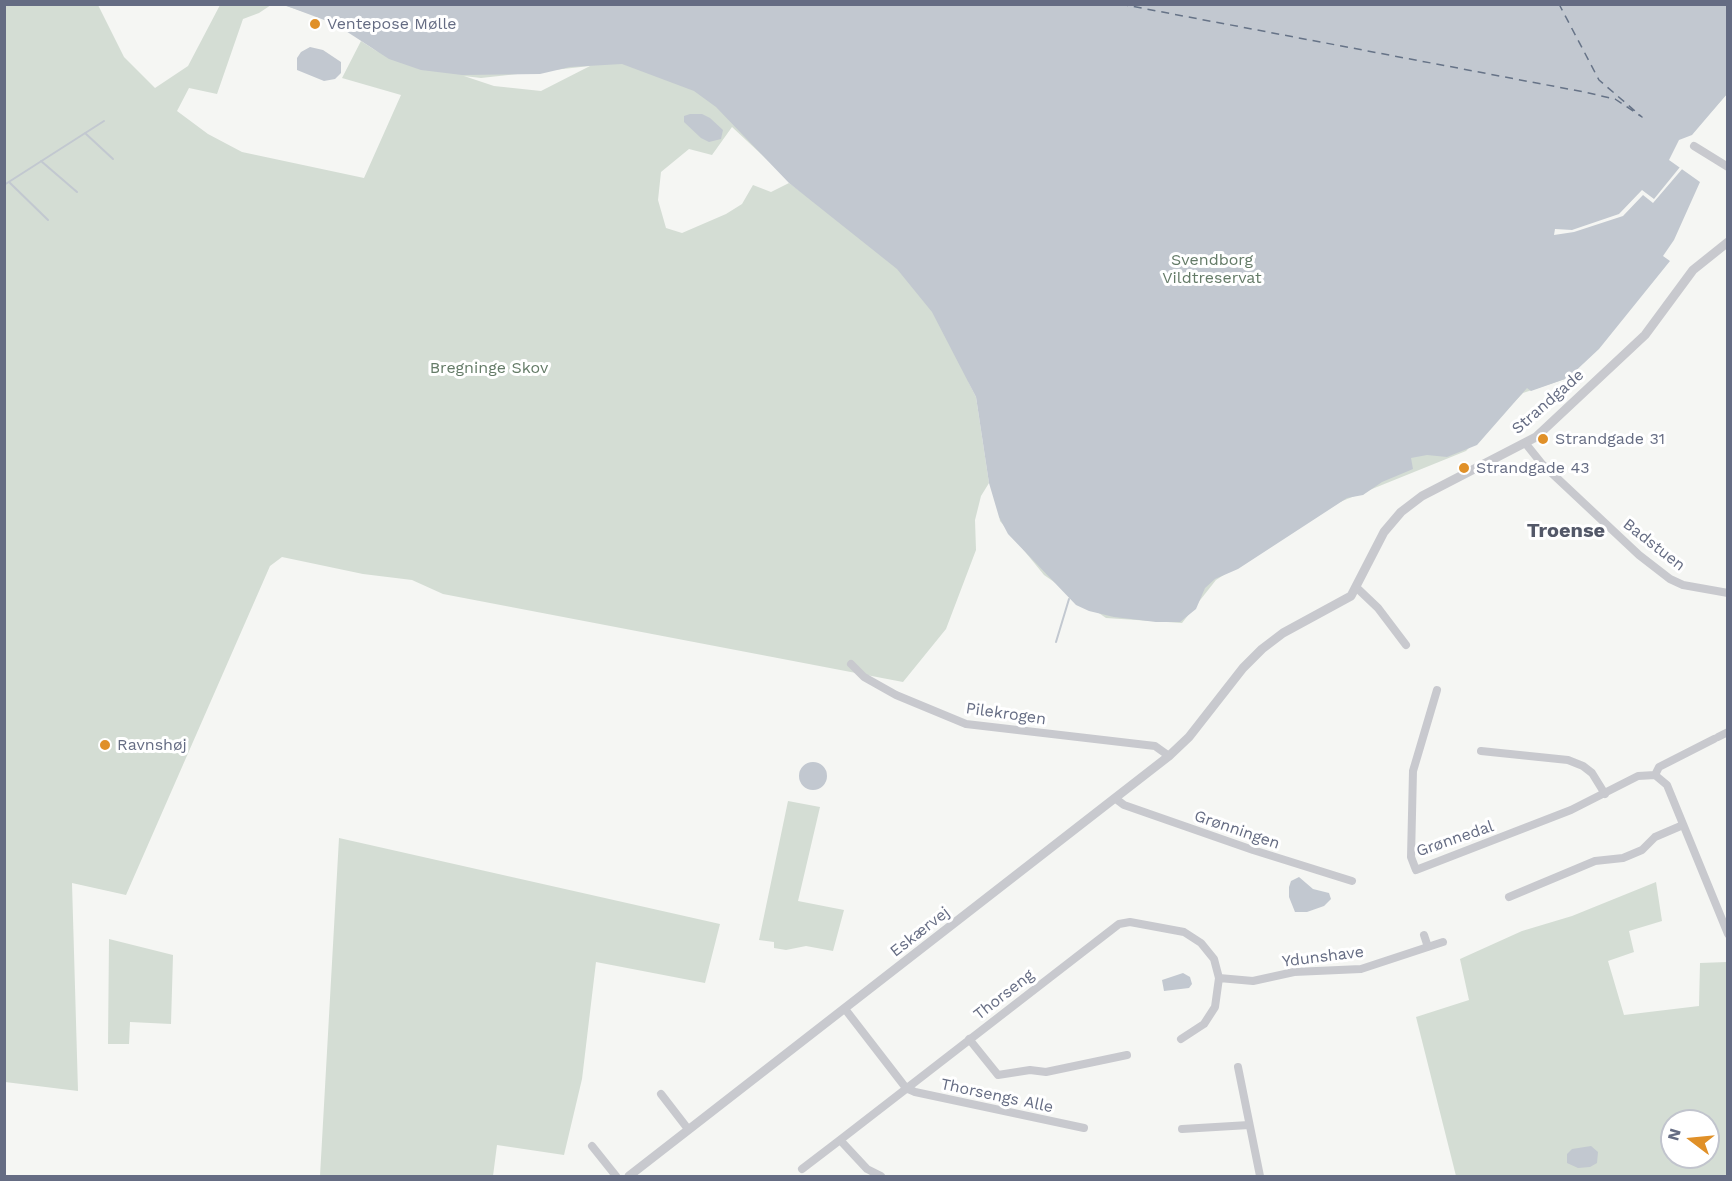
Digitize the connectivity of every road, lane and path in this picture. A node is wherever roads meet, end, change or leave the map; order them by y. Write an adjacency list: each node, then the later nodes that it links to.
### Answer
1 (1694, 146): 2 (street)
2 (1728, 167)
3 (1728, 242): 4 (street, Strandgade)
4 (1526, 444): 5 (street, Strandgade); 6 (street, Badstuen)
5 (1357, 588): 7 (street); 12 (street, Strandgade)
6 (1728, 593)
7 (1406, 645)
8 (851, 664): 12 (street, Pilekrogen)
9 (1437, 690): 14 (street, Grønnedal)
10 (1728, 732): 13 (street, Grønnedal)
11 (1481, 751): 14 (street)
12 (1169, 756): 15 (street, Eskærvej)
13 (1654, 775): 14 (street, Grønnedal); 16 (street)
14 (1605, 794)
15 (1116, 799): 17 (street, Grønningen); 24 (street, Eskærvej)
16 (1683, 825): 18 (street); 19 (street)
17 (1353, 881)
18 (1509, 897)
19 (1728, 934)
20 (1424, 935): 22 (street)
21 (1443, 942): 22 (street, Ydunshave)
22 (1428, 947): 23 (street, Ydunshave)
23 (1219, 978): 25 (street, Thorseng); 26 (street)
24 (845, 1009): 29 (street); 33 (street, Eskærvej)
25 (969, 1039): 27 (street); 29 (street, Thorseng)
26 (1180, 1039)
27 (1127, 1054)
28 (1238, 1067): 31 (street)
29 (906, 1088): 32 (street, Thorsengs Alle); 35 (street, Thorseng)
30 (661, 1094): 33 (street)
31 (1249, 1125): 34 (street); 41 (street)
32 (1084, 1128)
33 (688, 1129): 39 (street, Eskærvej)
34 (1182, 1129)
35 (840, 1140): 37 (street, Thorseng); 40 (street)
36 (592, 1146): 38 (street)
37 (802, 1169)
38 (616, 1176)
39 (629, 1176)
40 (881, 1176)
41 (1260, 1176)

